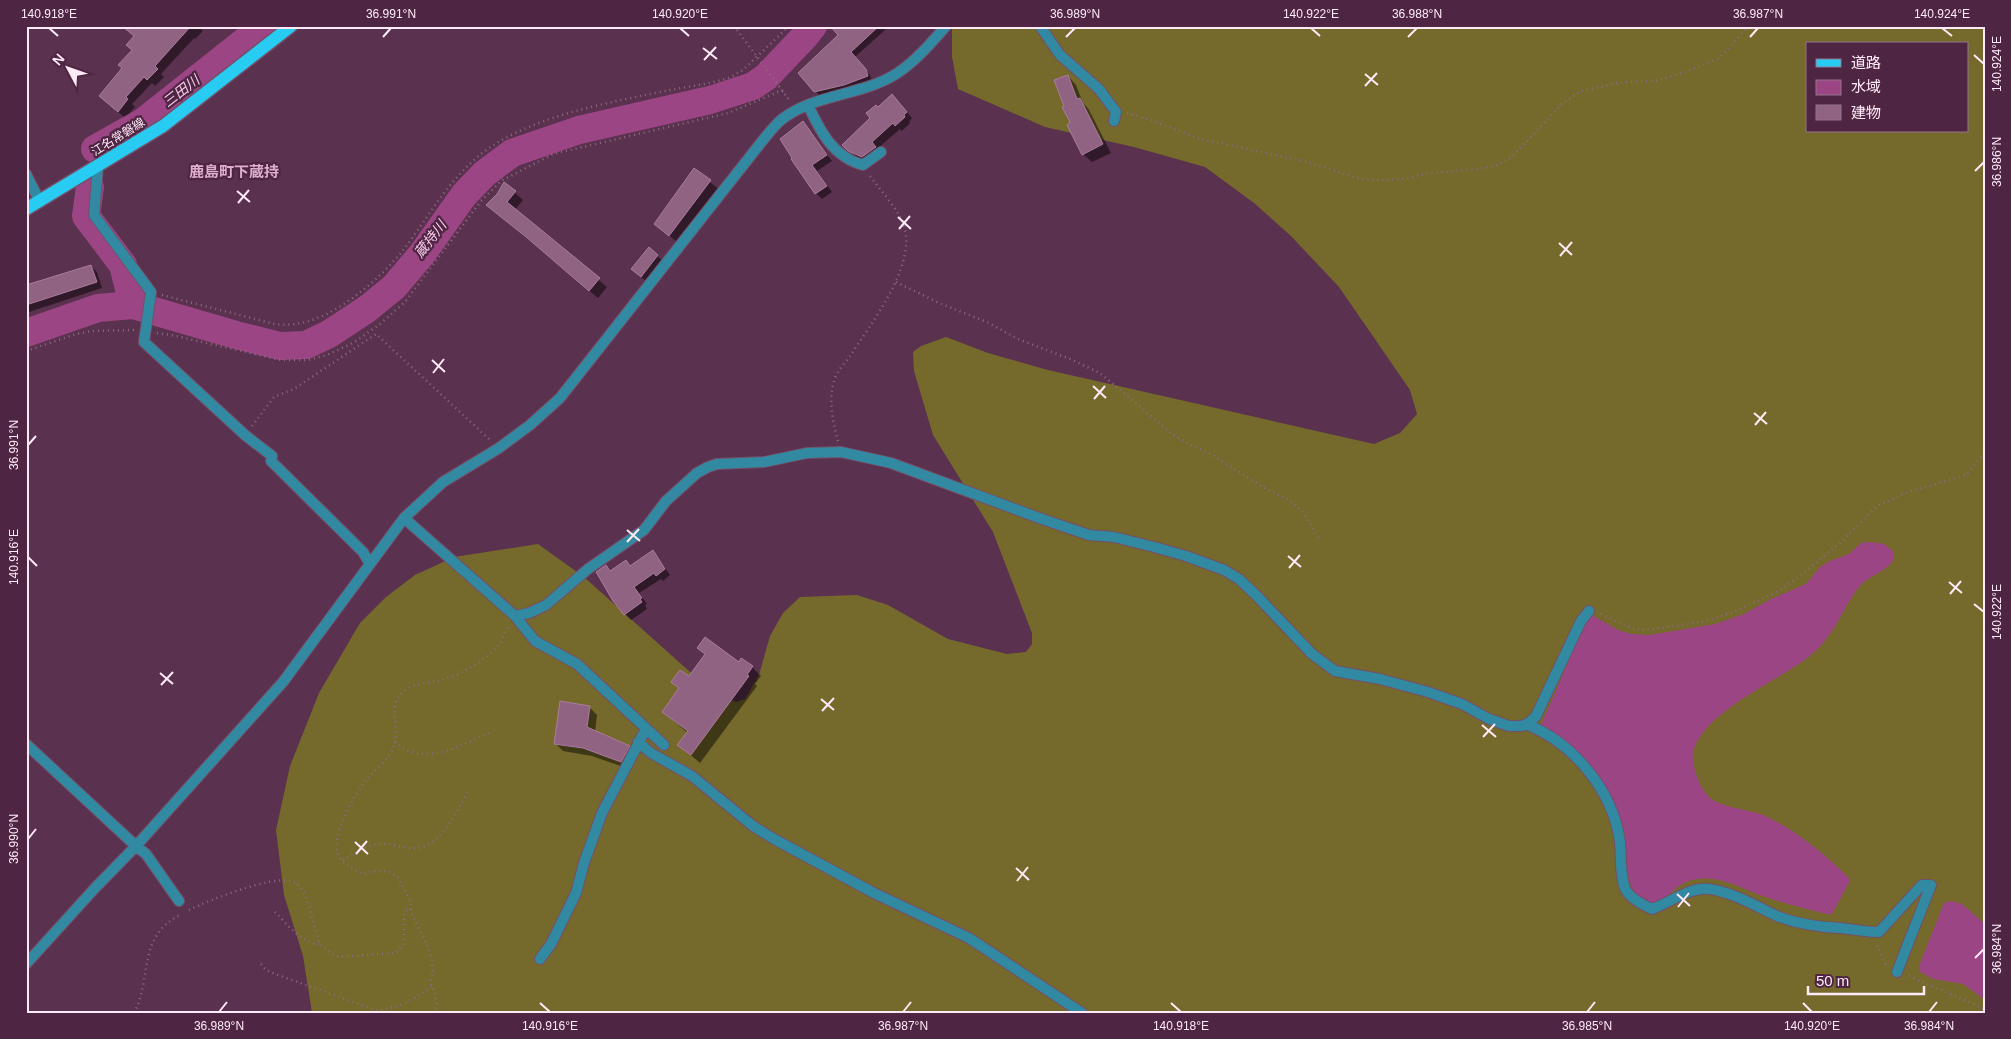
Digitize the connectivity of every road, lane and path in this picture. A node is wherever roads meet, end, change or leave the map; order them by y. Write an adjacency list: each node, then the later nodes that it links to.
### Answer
1 (291, 26): 14 (main road, 江名常磐線)
2 (734, 26): 7 (path)
3 (789, 26): 7 (path)
4 (946, 26): 9 (street)
5 (1040, 26): 11 (street)
6 (1749, 26): 11 (path)
7 (757, 57): 8 (path); 19 (path)
8 (784, 91): 10 (path); 20 (path)
9 (808, 105): 10 (street); 13 (street)
10 (796, 111): 23 (street)
11 (1115, 117)
12 (881, 152): 13 (street)
13 (862, 165): 18 (path)
14 (98, 166): 16 (main road, 江名常磐線); 19 (street)
15 (26, 174): 16 (street)
16 (40, 202): 17 (main road, 江名常磐線)
17 (26, 209)
18 (896, 282): 24 (path); 27 (path)
19 (151, 292): 20 (street)
20 (144, 331): 21 (path); 22 (street)
21 (26, 351)
22 (245, 435): 23 (path); 28 (street)
23 (499, 448): 26 (street)
24 (841, 452): 30 (street); 31 (street)
25 (1985, 452): 29 (path)
26 (404, 518): 28 (street); 30 (street)
27 (1320, 540)
28 (370, 564): 39 (street)
29 (1590, 611): 31 (street)
30 (515, 616): 32 (street); 34 (path)
31 (1526, 724): 44 (street)
32 (646, 729): 35 (street); 37 (street)
33 (489, 733): 34 (path)
34 (395, 742): 40 (path)
35 (638, 742): 46 (street); 55 (street)
36 (26, 744): 39 (street)
37 (664, 744)
38 (468, 792): 40 (path)
39 (136, 846): 41 (street); 47 (street)
40 (343, 860): 42 (path)
41 (179, 901)
42 (412, 909): 45 (path); 50 (path)
43 (275, 912): 45 (path)
44 (1871, 932): 49 (path); 49 (street)
45 (320, 944): 53 (path)
46 (540, 959)
47 (26, 964)
48 (261, 964): 52 (path)
49 (1897, 972): 51 (path)
50 (432, 986): 52 (path); 54 (path)
51 (1985, 1009)
52 (374, 1011)
53 (134, 1013)
54 (433, 1013)
55 (1082, 1013)

